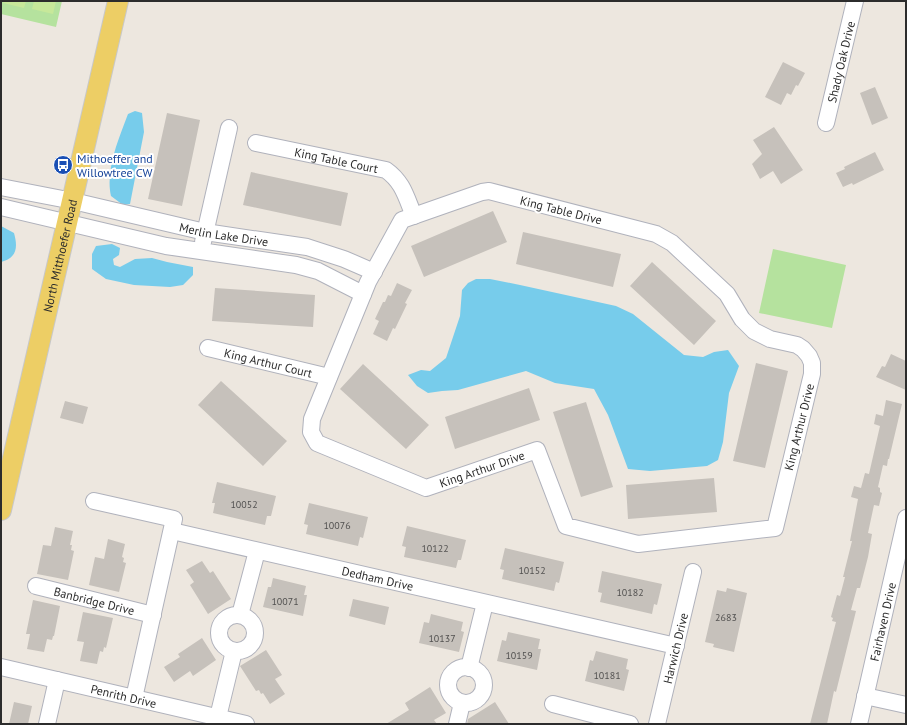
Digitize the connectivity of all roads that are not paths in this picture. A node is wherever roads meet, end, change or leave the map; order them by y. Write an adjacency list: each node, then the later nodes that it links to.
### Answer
1 (118, 1): 7 (main road, North Mitthoefer Road)
2 (855, 1): 3 (street, Shady Oak Drive)
3 (826, 123)
4 (229, 128): 11 (street)
5 (256, 143): 9 (street, King Table Court)
6 (1, 187): 7 (street, Merlin Lake Drive)
7 (72, 202): 10 (main road, North Mitthoefer Road); 11 (street, Merlin Lake Drive)
8 (1, 207): 10 (street, Merlin Lake Drive)
9 (414, 216): 13 (street, King Table Drive); 14 (street, King Table Drive)
10 (67, 224): 12 (street, Merlin Lake Drive); 18 (main road, North Mitthoefer Road)
11 (205, 232): 12 (street); 13 (street, Merlin Lake Drive)
12 (201, 252): 13 (street, Merlin Lake Drive)
13 (369, 282): 16 (street, King Arthur Drive)
14 (754, 331): 16 (street, King Arthur Drive)
15 (208, 348): 16 (street, King Arthur Court)
16 (329, 377)
17 (94, 501): 20 (street)
18 (1, 510)
19 (906, 522): 32 (street, Fairhaven Drive)
20 (172, 531): 21 (street, Dedham Drive); 25 (street)
21 (257, 551): 24 (street, Dedham Drive); 26 (street)
22 (693, 572): 27 (street, Harwich Drive)
23 (36, 586): 25 (street, Banbridge Drive)
24 (485, 603): 27 (street, Dedham Drive); 30 (street)
25 (153, 615): 33 (street)
26 (240, 615): 28 (street); 28 (street)
27 (676, 646): 42 (street, Harwich Drive)
28 (234, 651): 37 (street)
29 (1, 667): 31 (street, Penrith Drive)
30 (469, 668): 34 (street); 34 (street)
31 (57, 680): 33 (street, Penrith Drive); 38 (street)
32 (865, 696): 36 (street); 43 (street, Fairhaven Drive)
33 (134, 698): 37 (street, Penrith Drive)
34 (462, 703): 40 (street)
35 (553, 704): 41 (street)
36 (906, 706)
37 (218, 718): 39 (street, Penrith Drive)
38 (47, 724)
39 (246, 724)
40 (457, 724)
41 (630, 724)
42 (657, 724)
43 (859, 724)

